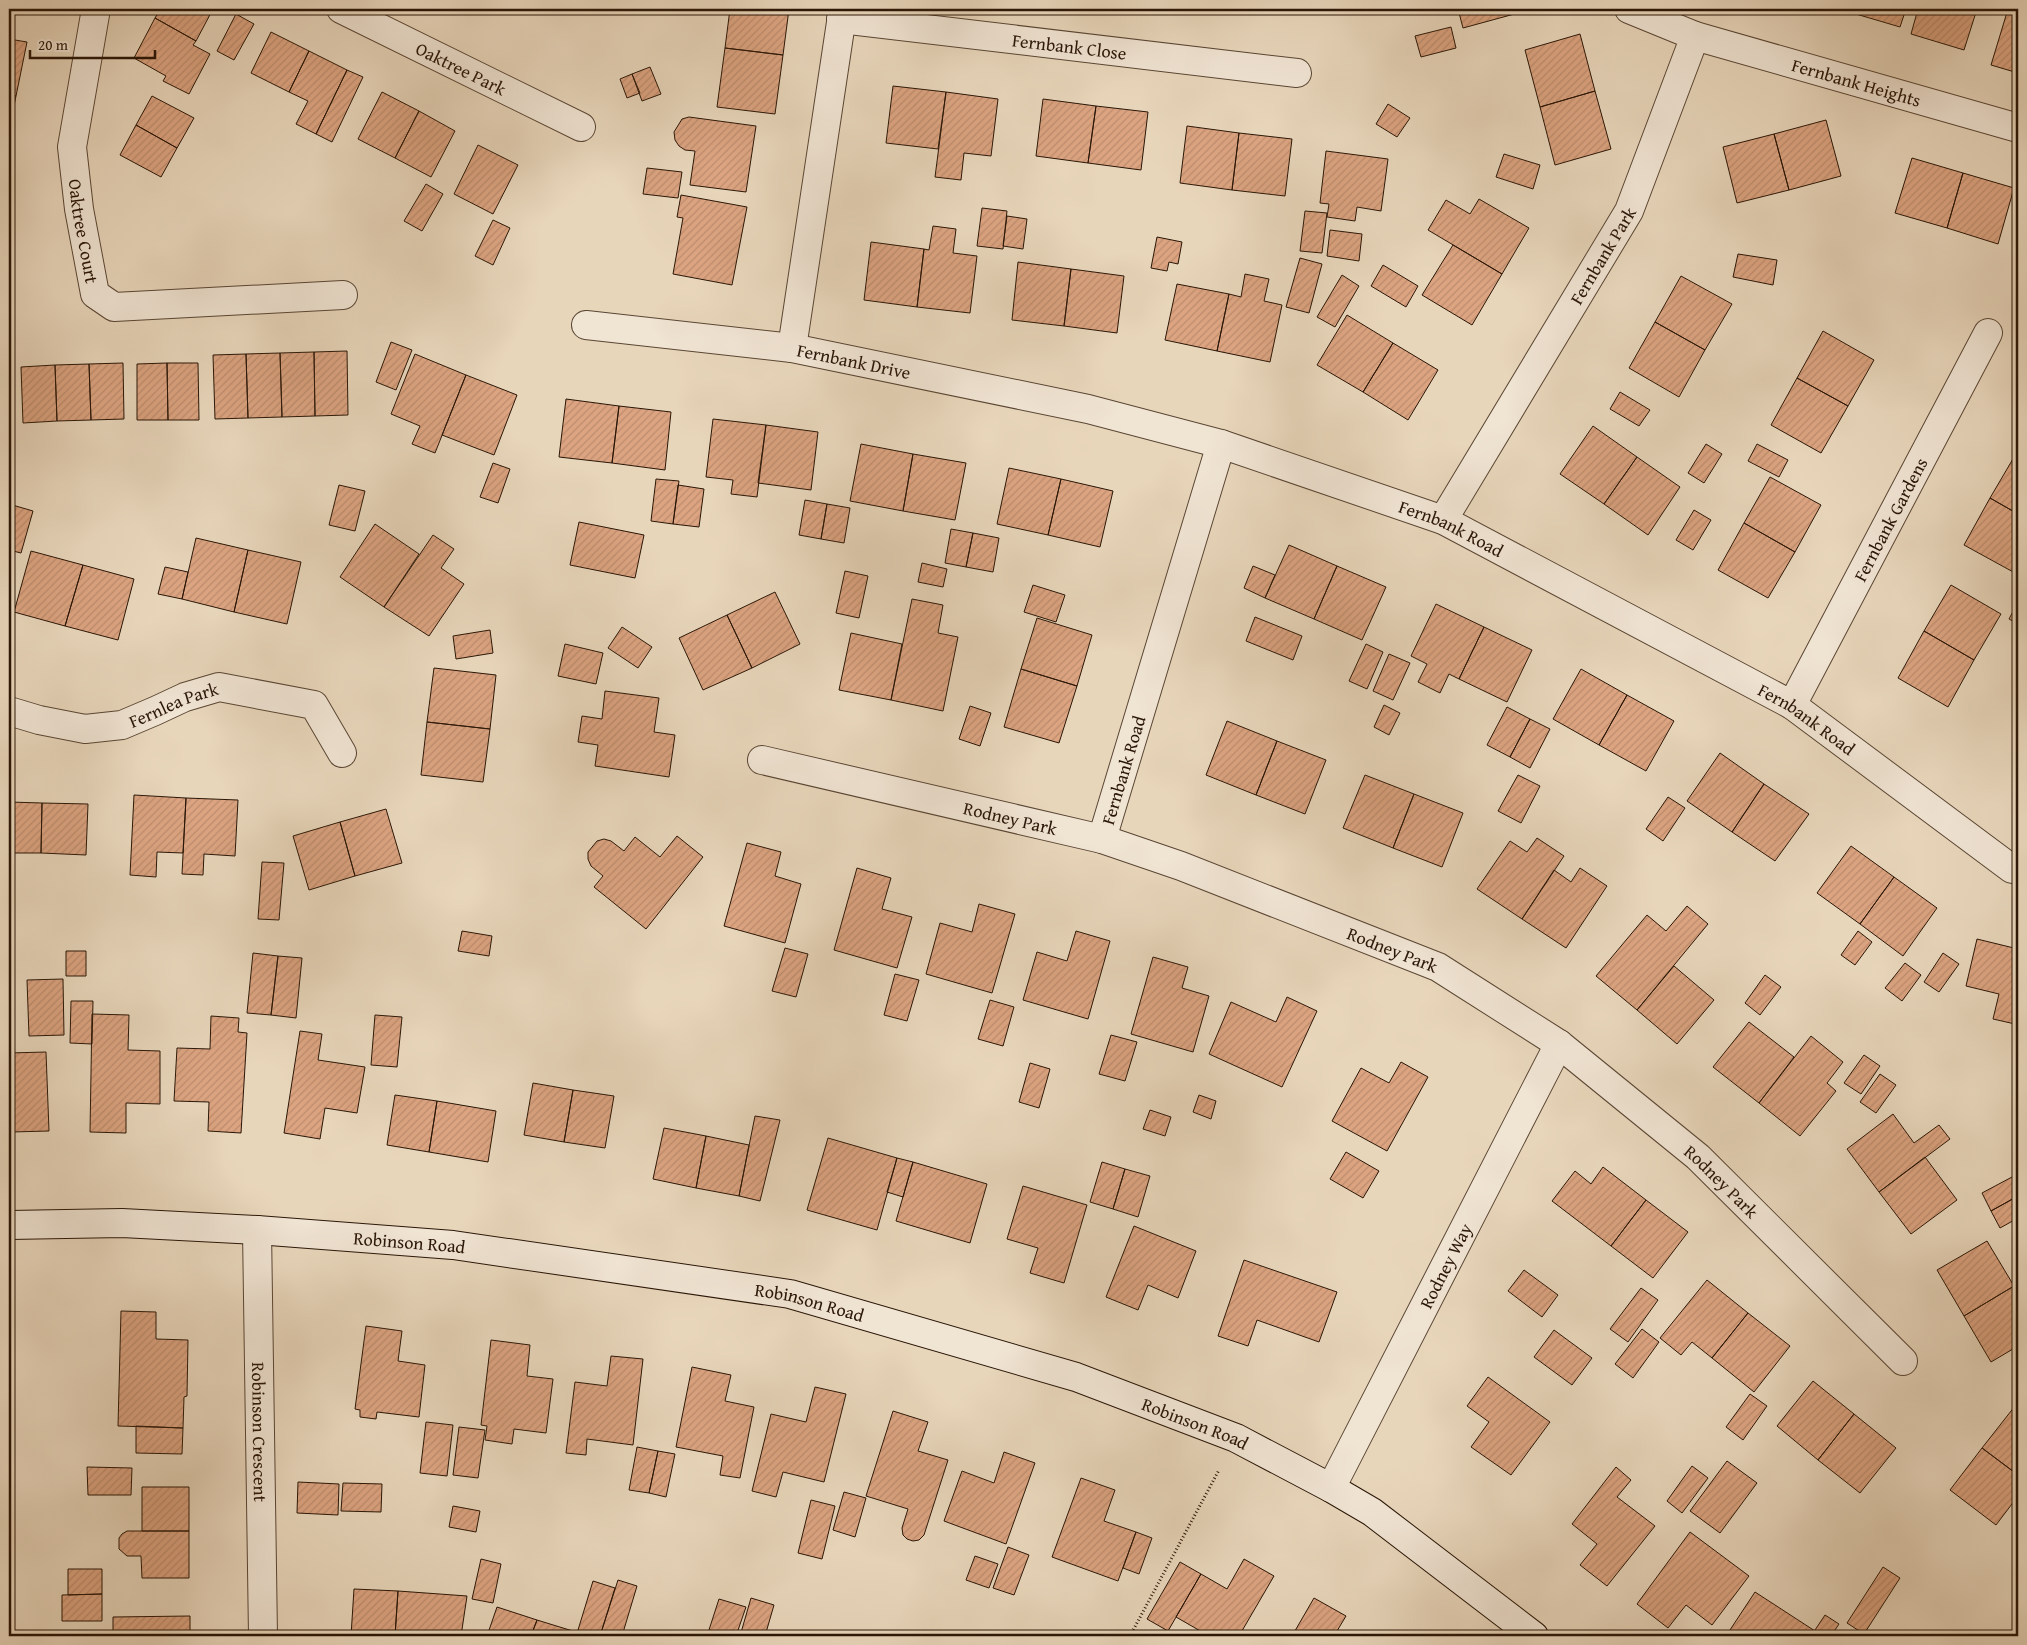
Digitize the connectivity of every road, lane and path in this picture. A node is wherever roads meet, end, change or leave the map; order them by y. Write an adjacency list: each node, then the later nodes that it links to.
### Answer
1 (96, 9): 9 (street, Oaktree Court)
2 (341, 9): 7 (street, Oaktree Park)
3 (1629, 9): 5 (street)
4 (842, 14): 6 (street, Fernbank Close); 12 (street, Fernbank Drive)
5 (1695, 36): 8 (street, Fernbank Heights); 14 (street, Fernbank Park)
6 (1297, 73)
7 (581, 126)
8 (2018, 128)
9 (343, 295)
10 (586, 324): 12 (street)
11 (1988, 333): 15 (street, Fernbank Gardens)
12 (792, 348): 13 (street, Fernbank Drive)
13 (1221, 444): 14 (street, Fernbank Road); 19 (street, Fernbank Road)
14 (1443, 520): 15 (street, Fernbank Road)
15 (1792, 705): 20 (street, Fernbank Road)
16 (9, 710): 17 (street, Fernlea Park)
17 (342, 753)
18 (762, 760): 19 (street, Rodney Park)
19 (1102, 839): 21 (street, Rodney Park)
20 (2012, 869)
21 (1559, 1044): 24 (street, Rodney Park); 26 (street, Rodney Way)
22 (9, 1225): 23 (street, Robinson Road)
23 (256, 1230): 25 (street, Robinson Road); 27 (street, Robinson Crescent)
24 (1903, 1361)
25 (1236, 1438): 26 (street, Robinson Road); 28 (path)
26 (1331, 1488): 29 (street, Robinson Road)
27 (263, 1636)
28 (1130, 1636)
29 (1534, 1636)

